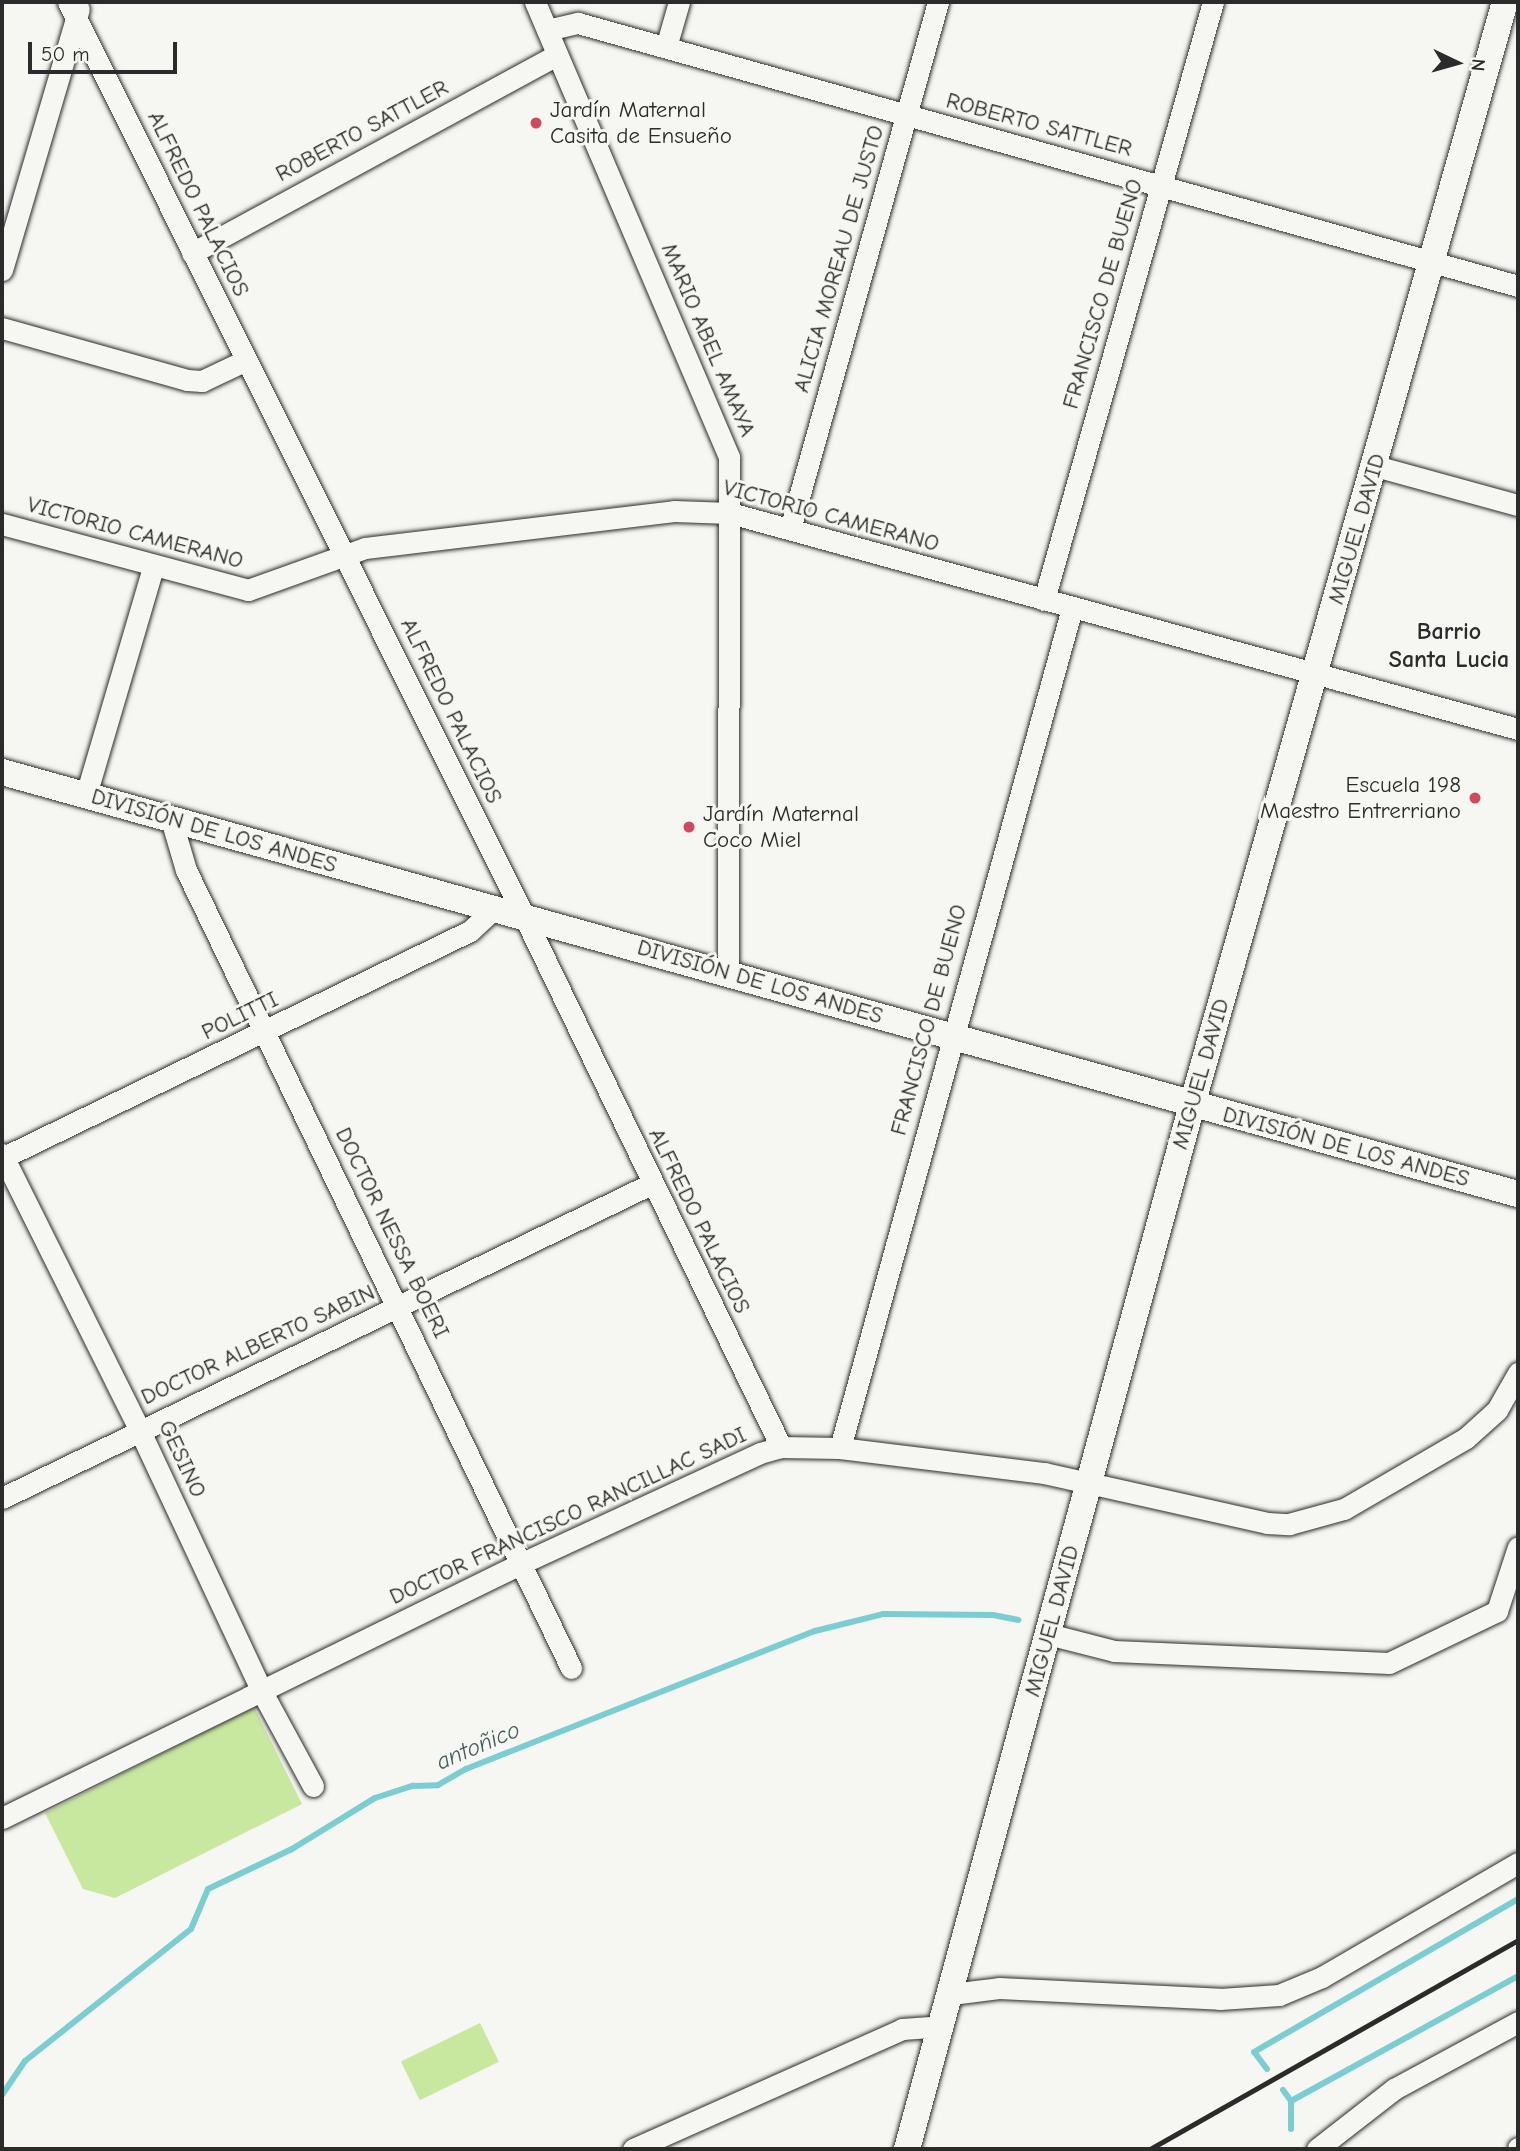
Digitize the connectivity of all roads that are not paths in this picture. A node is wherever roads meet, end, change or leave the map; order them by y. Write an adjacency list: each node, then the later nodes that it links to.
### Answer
1 (535, 2): 7 (street, MARIO ABEL AMAYA)
2 (679, 2): 8 (street)
3 (938, 2): 10 (street, ALICIA MOREAU DE JUSTO)
4 (1213, 2): 11 (street, FRANCISCO DE BUENO)
5 (1505, 2): 13 (street, MIGUEL DAVID)
6 (76, 6): 12 (street, ALFREDO PALACIOS); 14 (street)
7 (547, 30): 8 (street, ROBERTO SATTLER); 9 (street, MARIO ABEL AMAYA)
8 (666, 47): 10 (street, ROBERTO SATTLER)
9 (558, 55): 12 (street, ROBERTO SATTLER); 20 (street, MARIO ABEL AMAYA)
10 (906, 116): 11 (street, ROBERTO SATTLER); 22 (street, ALICIA MOREAU DE JUSTO)
11 (1161, 185): 13 (street, ROBERTO SATTLER); 25 (street, FRANCISCO DE BUENO)
12 (192, 253): 17 (street, ALFREDO PALACIOS)
13 (1432, 262): 15 (street, ROBERTO SATTLER); 18 (street, MIGUEL DAVID)
14 (2, 270)
15 (1518, 286)
16 (2, 328): 17 (street)
17 (246, 360): 23 (street, ALFREDO PALACIOS)
18 (1375, 466): 19 (street); 27 (street, MIGUEL DAVID)
19 (1518, 505)
20 (730, 513): 22 (street, VICTORIO CAMERANO); 23 (street, VICTORIO CAMERANO); 34 (street, MARIO ABEL AMAYA)
21 (2, 524): 24 (street, VICTORIO CAMERANO)
22 (790, 529): 25 (street, VICTORIO CAMERANO)
23 (343, 553): 24 (street, VICTORIO CAMERANO); 33 (street, ALFREDO PALACIOS)
24 (152, 567): 30 (street)
25 (1044, 600): 26 (street, VICTORIO CAMERANO)
26 (1072, 608): 27 (street, VICTORIO CAMERANO); 36 (street, FRANCISCO DE BUENO)
27 (1314, 672): 28 (street, VICTORIO CAMERANO); 37 (street, MIGUEL DAVID)
28 (1518, 729)
29 (2, 772): 30 (street, DIVISIÓN DE LOS ANDES)
30 (86, 795): 31 (street, DIVISIÓN DE LOS ANDES)
31 (171, 819): 32 (street, DIVISIÓN DE LOS ANDES); 35 (street, DOCTOR NESSA BOERI)
32 (494, 909): 33 (street, DIVISIÓN DE LOS ANDES); 35 (street, POLITTI)
33 (524, 916): 34 (street, DIVISIÓN DE LOS ANDES); 39 (street, ALFREDO PALACIOS)
34 (728, 972): 36 (street, DIVISIÓN DE LOS ANDES)
35 (265, 1034): 38 (street, POLITTI); 41 (street, DOCTOR NESSA BOERI)
36 (951, 1037): 37 (street, DIVISIÓN DE LOS ANDES); 45 (street, FRANCISCO DE BUENO)
37 (1192, 1105): 40 (street, DIVISIÓN DE LOS ANDES); 46 (street, MIGUEL DAVID)
38 (2, 1156): 43 (street, GESINO)
39 (651, 1184): 41 (street, DOCTOR ALBERTO SABIN); 44 (street, ALFREDO PALACIOS)
40 (1518, 1194)
41 (400, 1307): 43 (street, DOCTOR ALBERTO SABIN); 49 (street, DOCTOR NESSA BOERI)
42 (1518, 1373): 46 (street, DOCTOR FRANCISCO RANCILLAC SADI)
43 (139, 1429): 47 (street, DOCTOR ALBERTO SABIN); 52 (street, GESINO)
44 (781, 1447): 45 (street, DOCTOR FRANCISCO RANCILLAC SADI); 49 (street, DOCTOR FRANCISCO RANCILLAC SADI)
45 (840, 1448): 46 (street, DOCTOR FRANCISCO RANCILLAC SADI)
46 (1090, 1482): 50 (street, MIGUEL DAVID)
47 (2, 1498)
48 (1518, 1547): 50 (street)
49 (520, 1564): 51 (street, DOCTOR NESSA BOERI); 52 (street, DOCTOR FRANCISCO RANCILLAC SADI)
50 (1048, 1634): 56 (street, MIGUEL DAVID)
51 (571, 1668)
52 (262, 1692): 53 (street, GESINO); 54 (street, DOCTOR FRANCISCO RANCILLAC SADI)
53 (313, 1786)
54 (2, 1818)
55 (1518, 1863): 56 (street)
56 (951, 1994): 58 (street, MIGUEL DAVID)
57 (1518, 2022): 61 (street)
58 (941, 2026): 59 (street); 60 (street, MIGUEL DAVID)
59 (633, 2149)
60 (907, 2149)
61 (1317, 2149)

